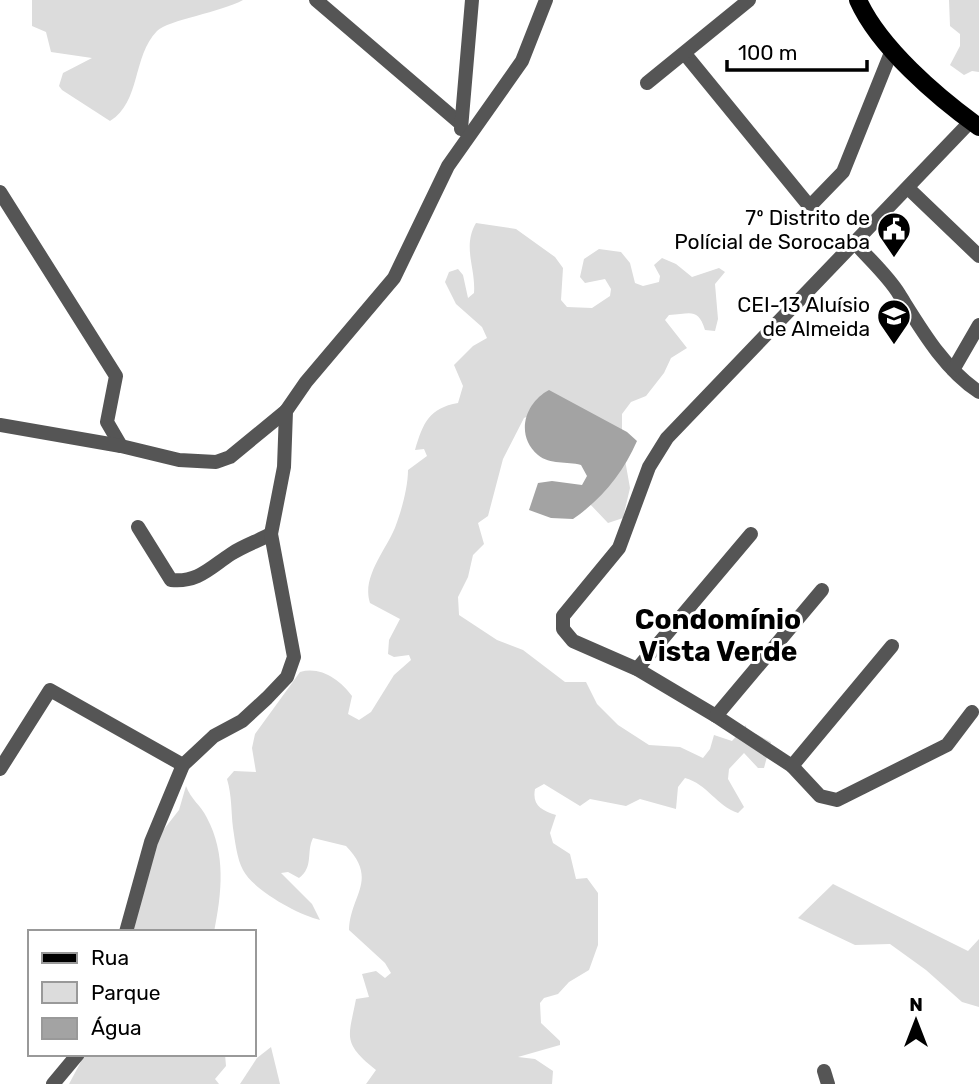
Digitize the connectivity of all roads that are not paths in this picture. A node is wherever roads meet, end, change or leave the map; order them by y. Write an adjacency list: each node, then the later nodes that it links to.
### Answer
1 (316, 0): 9 (street)
2 (472, 0): 9 (street)
3 (546, 0): 11 (street)
4 (749, 0): 7 (street)
5 (858, 0): 6 (main road)
6 (892, 50): 7 (street); 10 (main road)
7 (685, 54): 8 (street)
8 (647, 83)
9 (461, 124): 11 (street)
10 (975, 124): 12 (street)
11 (459, 148): 19 (street)
12 (908, 188): 14 (street); 15 (street)
13 (0, 192): 21 (street)
14 (856, 244): 17 (street); 27 (street)
15 (979, 256)
16 (979, 326): 17 (street)
17 (953, 370): 18 (street)
18 (979, 392)
19 (286, 411): 21 (street); 23 (street)
20 (0, 425): 21 (street)
21 (121, 446)
22 (138, 527): 23 (street)
23 (271, 534): 30 (street)
24 (751, 534): 27 (street)
25 (822, 590): 29 (street)
26 (892, 646): 31 (street)
27 (637, 669): 29 (street)
28 (972, 712): 31 (street)
29 (716, 716): 31 (street)
30 (183, 765): 32 (street); 33 (street)
31 (792, 766)
32 (0, 769)
33 (127, 930)
34 (76, 1056): 35 (street)
35 (53, 1084)

